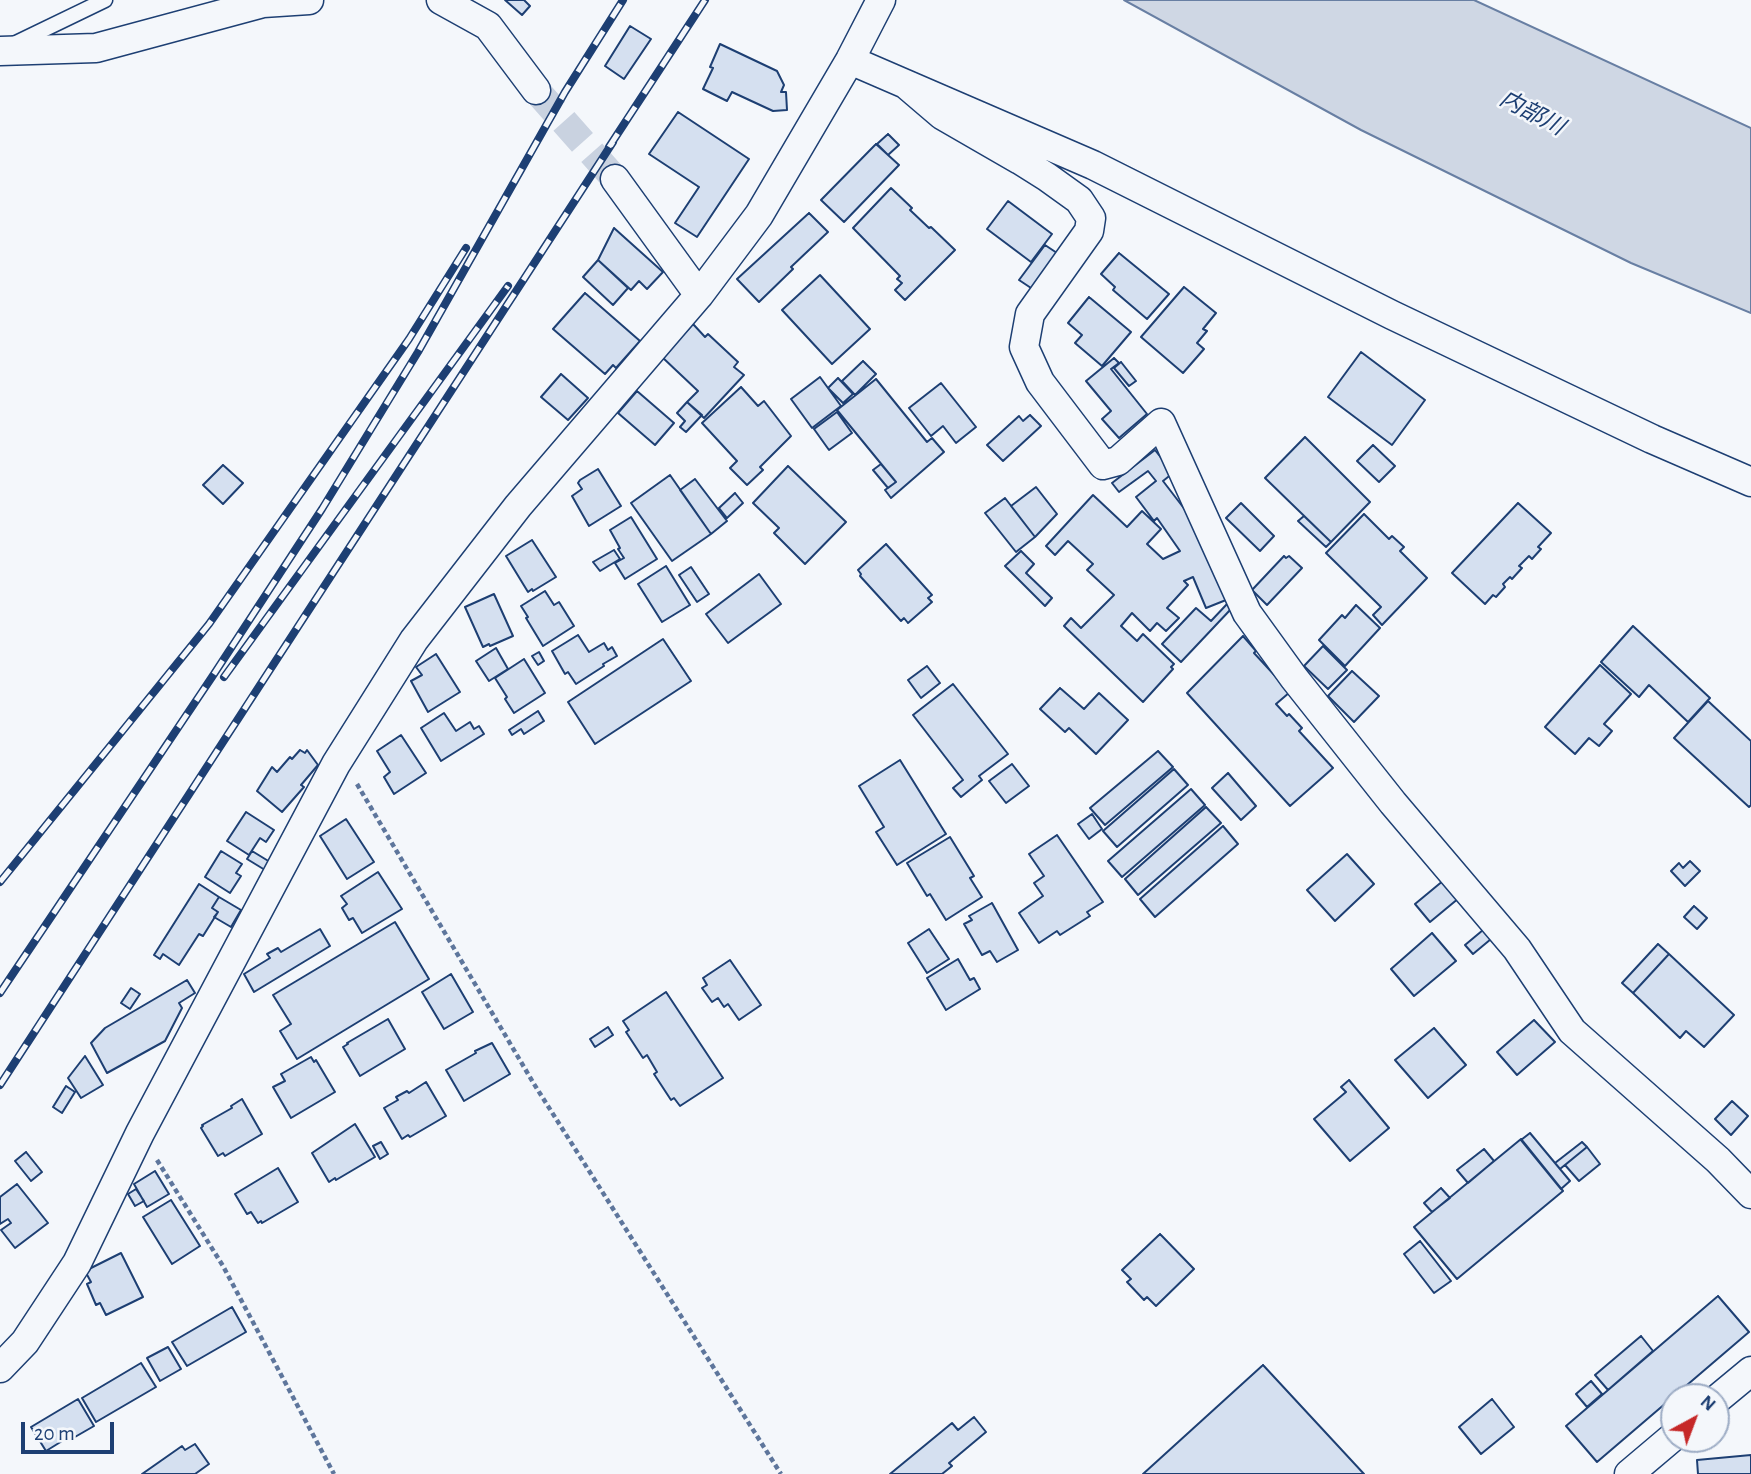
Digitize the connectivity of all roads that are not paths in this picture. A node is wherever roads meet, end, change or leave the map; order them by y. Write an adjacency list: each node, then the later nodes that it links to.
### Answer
1 (105, 0): 5 (lane)
2 (309, 0): 5 (street)
3 (441, 0): 8 (street)
4 (875, 12): 6 (street)
5 (0, 51)
6 (850, 60): 7 (street); 10 (street)
7 (908, 86): 11 (street); 12 (street)
8 (536, 90)
9 (615, 179): 10 (street)
10 (699, 295): 13 (street)
11 (1751, 482)
12 (1751, 1194)
13 (0, 1368)
14 (1751, 1370): 15 (street)
15 (1730, 1388)
16 (1660, 1448): 17 (street)
17 (1629, 1474)

